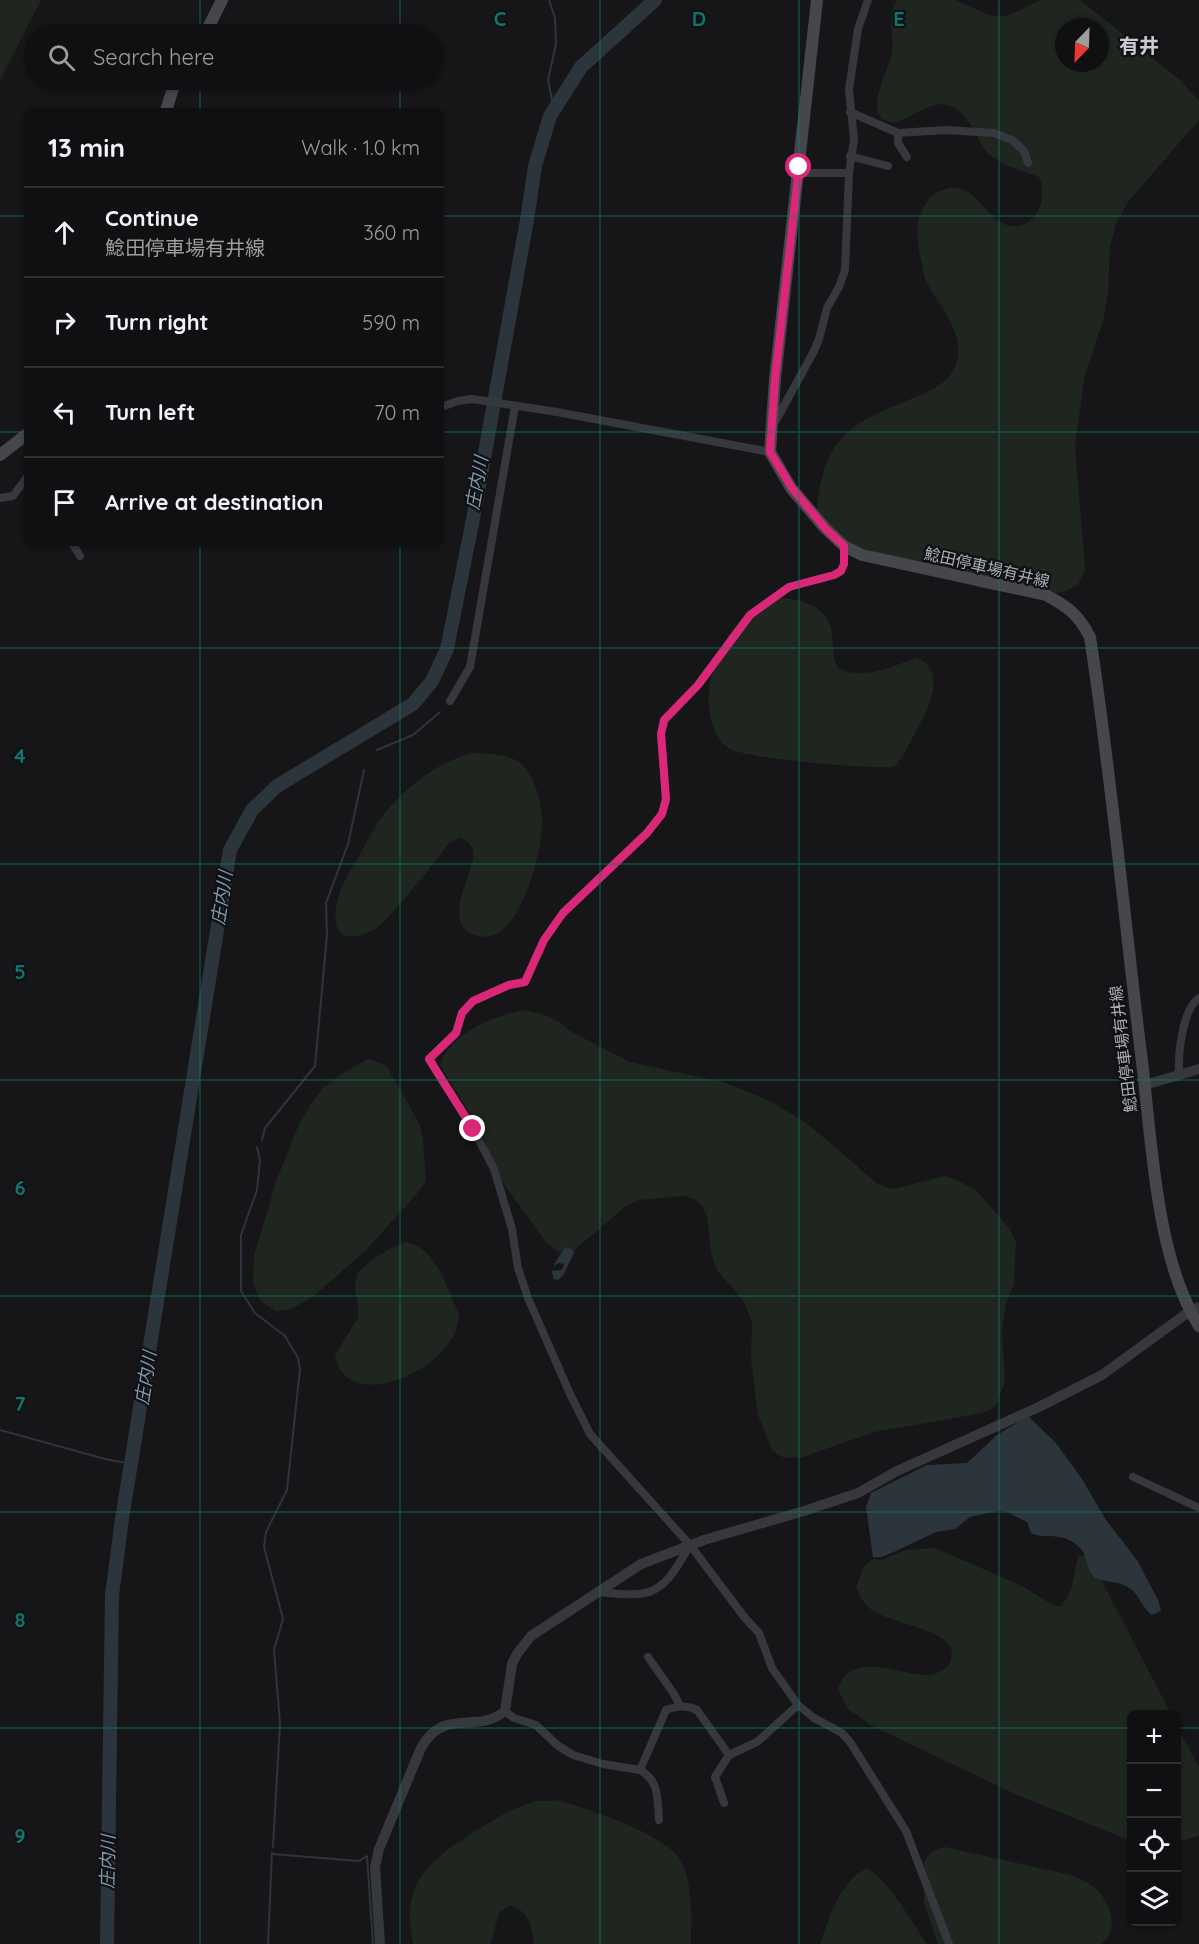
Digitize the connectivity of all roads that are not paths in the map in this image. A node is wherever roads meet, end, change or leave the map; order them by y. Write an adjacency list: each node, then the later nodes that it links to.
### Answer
1 (222, 0): 4 (main road)
2 (817, 0): 13 (main road)
3 (868, 0): 7 (street)
4 (210, 24)
5 (172, 90): 6 (main road)
6 (167, 108)
7 (850, 112): 8 (street); 9 (street)
8 (898, 134): 10 (street); 11 (street)
9 (850, 156): 12 (street); 14 (street)
10 (907, 158)
11 (1028, 163)
12 (888, 166)
13 (798, 173): 14 (street); 17 (main road)
14 (849, 173): 17 (street)
15 (444, 406): 16 (street)
16 (514, 406): 19 (street); 26 (street)
17 (770, 430): 19 (main road)
18 (24, 436): 20 (main road)
19 (770, 452): 24 (main road, 鯰田停車場有井線)
20 (0, 455)
21 (24, 482): 22 (street)
22 (0, 498)
23 (74, 546): 25 (street)
24 (844, 546): 30 (main road, 鯰田停車場有井線); 35 (street)
25 (80, 556)
26 (450, 701)
27 (1199, 998): 29 (street)
28 (1199, 1070): 29 (street)
29 (1179, 1075): 30 (street)
30 (1145, 1085): 31 (main road, 鯰田停車場有井線)
31 (1194, 1309): 32 (main road, 鯰田停車場有井線); 35 (street)
32 (1199, 1326)
33 (1133, 1477): 34 (street)
34 (1199, 1508)
35 (690, 1545): 36 (street); 36 (street); 38 (street)
36 (597, 1592): 40 (street)
37 (648, 1657): 39 (street)
38 (798, 1705): 41 (street); 46 (street)
39 (680, 1706): 41 (street); 42 (street)
40 (505, 1711): 42 (street); 45 (street)
41 (729, 1755): 43 (street)
42 (640, 1770): 44 (street)
43 (724, 1803)
44 (659, 1820)
45 (380, 1944)
46 (949, 1944)

